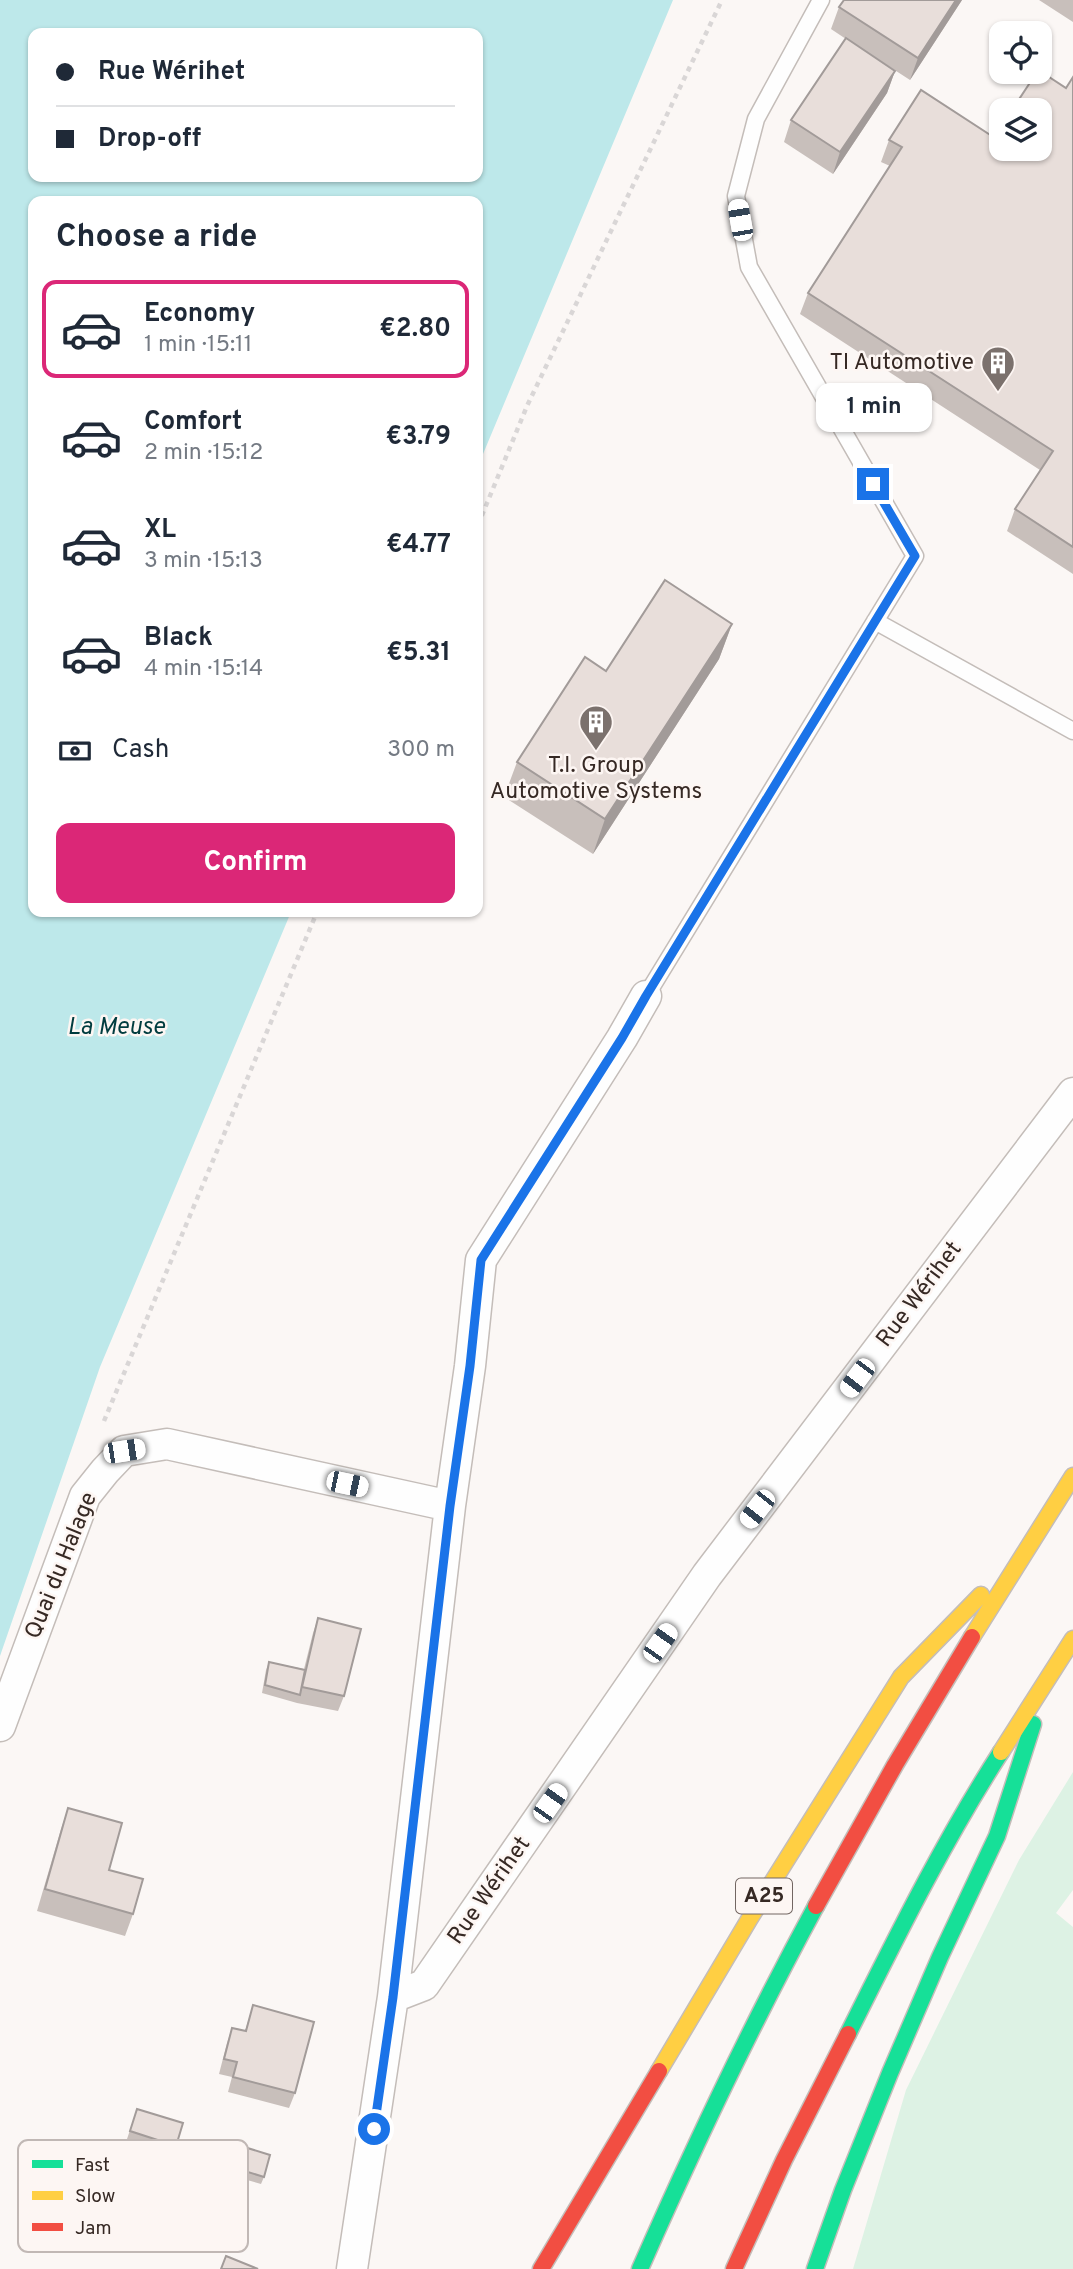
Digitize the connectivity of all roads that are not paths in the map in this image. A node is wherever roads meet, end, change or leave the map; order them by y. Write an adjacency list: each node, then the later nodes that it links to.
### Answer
1 (821, 0): 2 (lane)
2 (876, 621): 3 (lane); 4 (lane)
3 (1073, 731)
4 (646, 996): 7 (street)
5 (1073, 1093): 12 (street, Rue Wérihet)
6 (1073, 1476): 8 (highway, A25)
7 (450, 1506): 11 (street, Quai du Halage); 12 (street)
8 (1025, 1551): 14 (highway, A25); 15 (highway, A25)
9 (1073, 1639): 10 (highway)
10 (1043, 1685): 16 (highway); 17 (highway)
11 (0, 1726)
12 (393, 1997): 13 (street)
13 (352, 2269)
14 (541, 2269)
15 (640, 2269)
16 (734, 2269)
17 (815, 2269)

